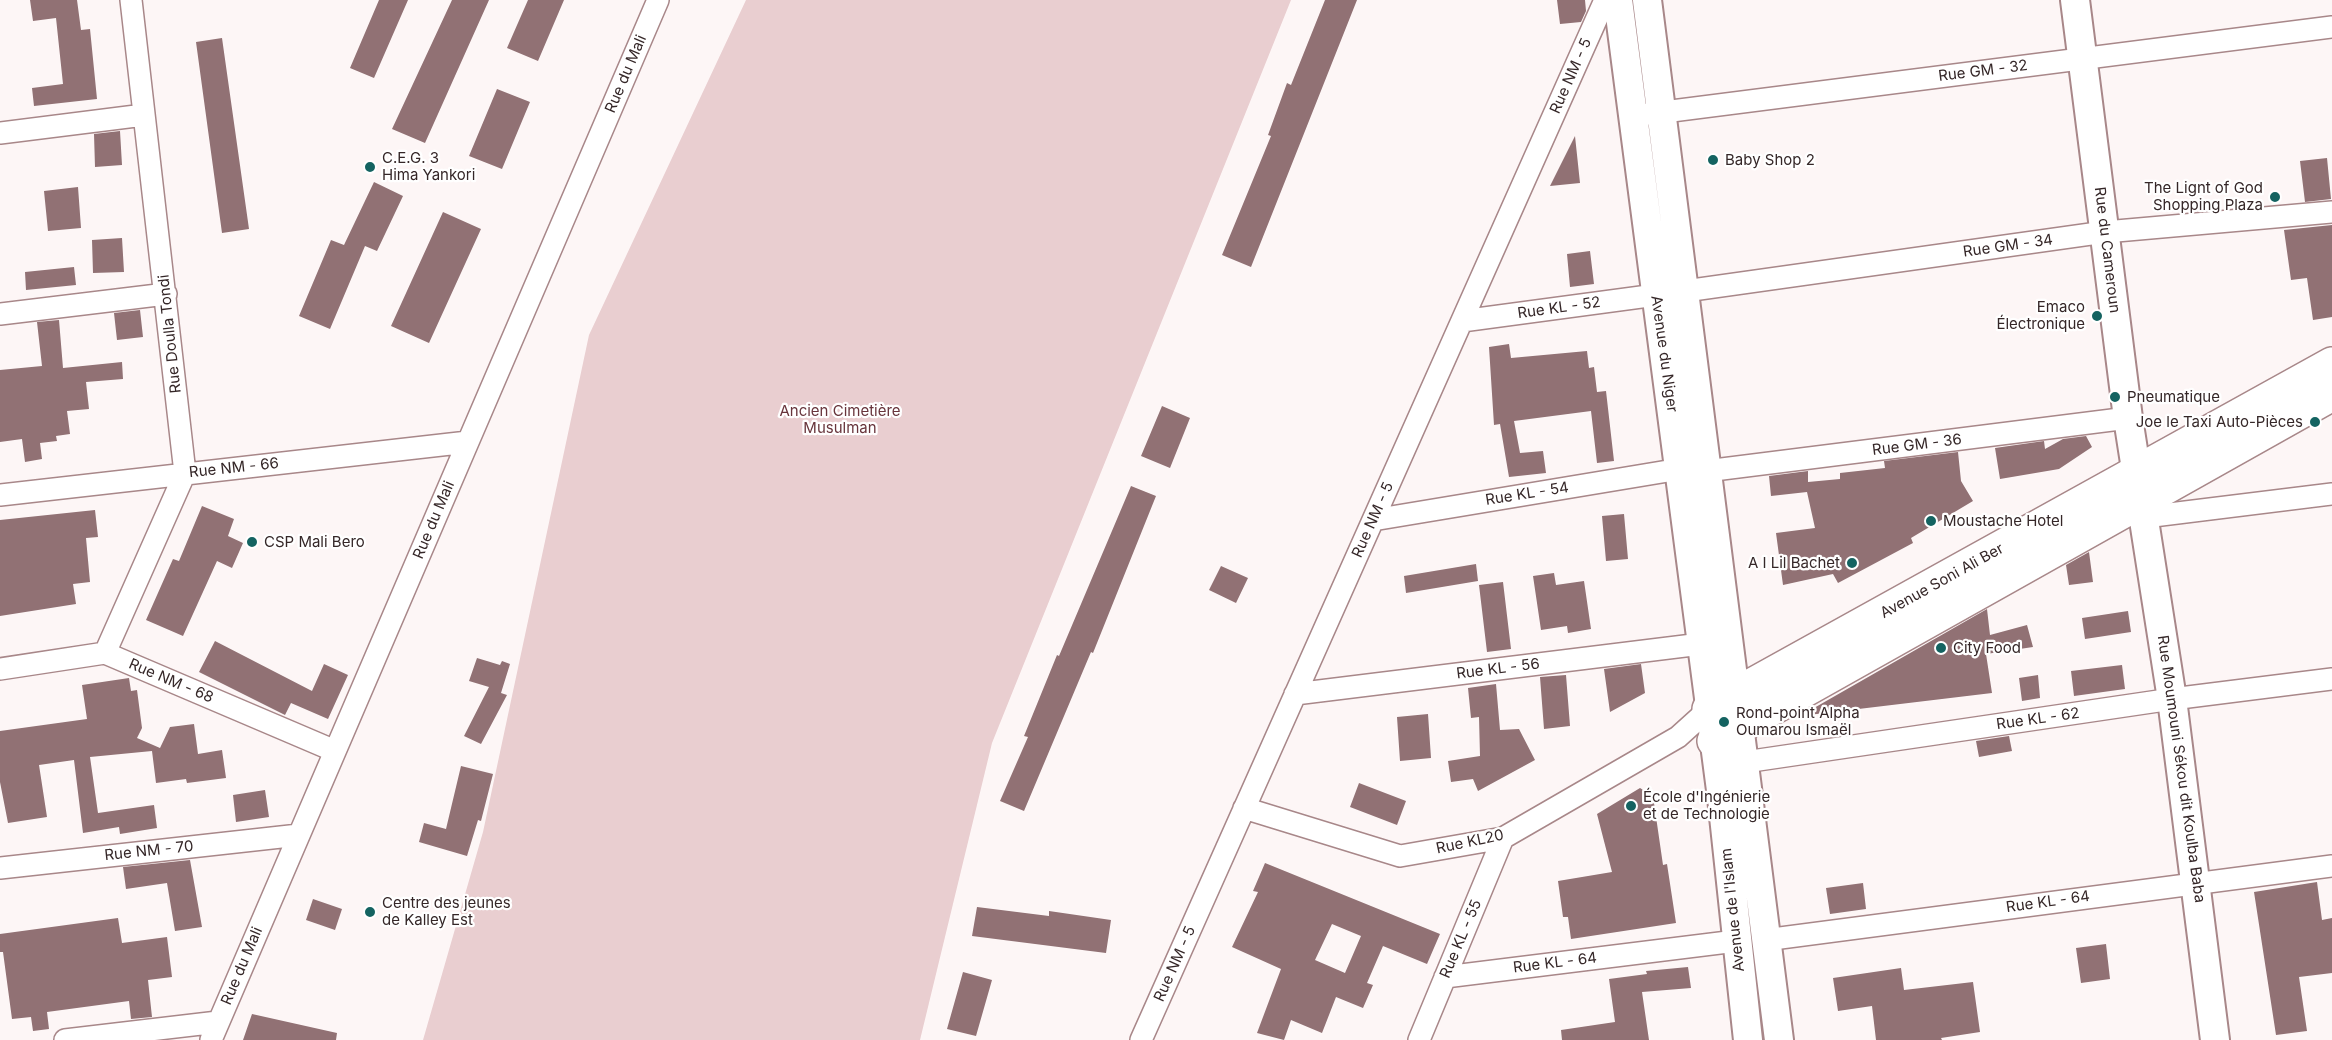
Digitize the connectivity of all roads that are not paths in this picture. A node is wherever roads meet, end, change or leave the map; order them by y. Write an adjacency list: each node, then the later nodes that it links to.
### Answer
1 (131, 0): 10 (street, Rue Doulla Tondi)
2 (658, 0): 23 (street, Rue du Mali)
3 (1605, 0): 19 (street, Rue NM - 5)
4 (1618, 0): 11 (main road, Avenue du Niger)
5 (1647, 0): 9 (main road, Avenue du Niger)
6 (2075, 0): 8 (main road, Rue du Cameroun)
7 (2332, 27): 8 (street, Rue GM - 32)
8 (2082, 58): 9 (street, Rue GM - 32); 14 (main road, Rue du Cameroun)
9 (1661, 112): 11 (street, Rue GM - 32); 15 (main road, Avenue du Niger)
10 (144, 115): 12 (street); 16 (street, Rue Doulla Tondi)
11 (1634, 117): 17 (main road, Avenue du Niger)
12 (0, 133)
13 (2332, 212): 14 (street, Rue GM - 34)
14 (2105, 232): 15 (street, Rue GM - 34); 22 (main road, Rue du Cameroun)
15 (1685, 291): 24 (main road, Avenue du Niger)
16 (166, 294): 18 (street); 25 (street, Rue Doulla Tondi)
17 (1656, 294): 19 (street, Rue KL - 52); 24 (main road, Avenue du Niger)
18 (0, 314)
19 (1462, 321): 29 (street, Rue NM - 5)
20 (2332, 364): 28 (main road, Avenue Soni Ali Ber)
21 (2332, 394): 28 (main road, Avenue Soni Ali Ber)
22 (2128, 418): 24 (street, Rue GM - 36); 28 (main road, Rue du Cameroun)
23 (468, 442): 25 (street, Rue NM - 66); 39 (street, Rue du Mali)
24 (1693, 470): 29 (street, Rue KL - 54); 30 (main road, Avenue du Niger); 36 (main road, Avenue du Niger)
25 (185, 473): 27 (street, Rue NM - 66); 31 (street)
26 (2332, 494): 28 (street)
27 (0, 495)
28 (2142, 496): 35 (main road, Rue Moumouni Sékou dit Koulba Baba); 36 (main road, Avenue Soni Ali Ber); 37 (main road, Avenue Soni Ali Ber)
29 (1373, 520): 34 (street, Rue NM - 5)
30 (1701, 644): 34 (street, Rue KL - 56); 36 (main road, Avenue du Niger)
31 (105, 653): 32 (street); 39 (street, Rue NM - 68)
32 (0, 669)
33 (2332, 679): 35 (street, Rue KL - 62)
34 (1295, 694): 41 (street, Rue NM - 5)
35 (2172, 699): 40 (street, Rue KL - 62); 46 (main road, Rue Moumouni Sékou dit Koulba Baba)
36 (1723, 702): 37 (main road, Avenue de l'Islam); 38 (street, Rue KL20)
37 (1727, 734): 38 (street); 40 (main road, Avenue de l'Islam); 48 (main road, Avenue de l'Islam)
38 (1678, 737): 43 (street, Rue KL20)
39 (335, 751): 42 (street, Rue du Mali)
40 (1745, 762): 47 (main road, Avenue de l'Islam)
41 (1244, 808): 43 (street, Rue KL20); 52 (street, Rue NM - 5)
42 (299, 835): 45 (street, Rue NM - 70); 50 (street, Rue du Mali)
43 (1503, 838): 49 (street, Rue KL - 55)
44 (2332, 866): 46 (street, Rue KL - 64)
45 (0, 867)
46 (2197, 882): 47 (street, Rue KL - 64); 56 (main road, Rue Moumouni Sékou dit Koulba Baba)
47 (1765, 940): 55 (main road, Avenue de l'Islam)
48 (1736, 941): 49 (street, Rue KL - 64); 54 (main road, Avenue de l'Islam)
49 (1445, 977): 53 (street, Rue KL - 55)
50 (214, 1031): 51 (street)
51 (66, 1040)
52 (1141, 1040)
53 (1419, 1040)
54 (1748, 1040)
55 (1779, 1040)
56 (2216, 1040)

